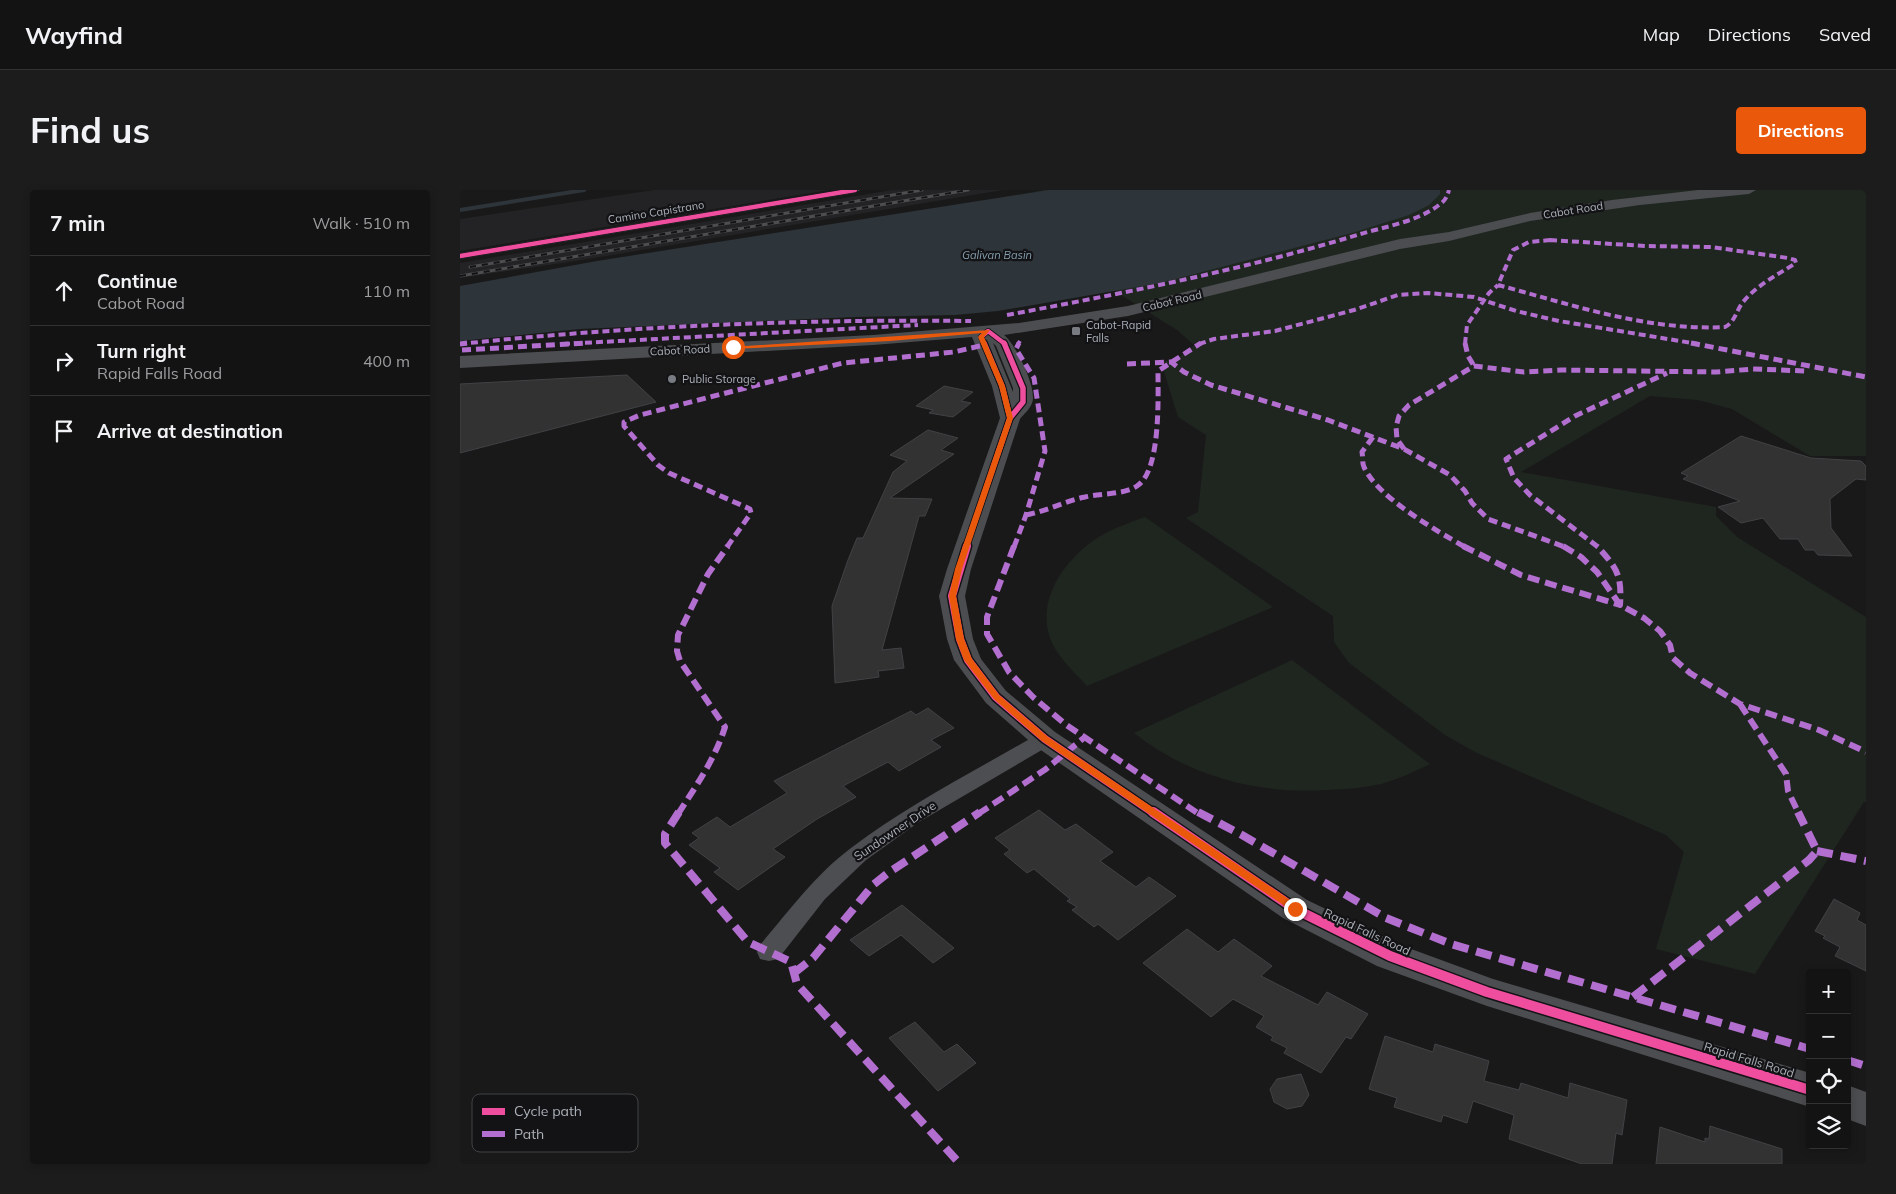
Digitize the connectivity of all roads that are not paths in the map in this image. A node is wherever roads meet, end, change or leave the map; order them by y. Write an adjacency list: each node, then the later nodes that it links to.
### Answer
1 (855, 190): 5 (street, Camino Capistrano)
2 (1667, 190): 4 (main road, Cabot Road)
3 (1749, 190): 4 (main road, Cabot Road)
4 (1400, 244): 6 (main road, Cabot Road)
5 (460, 256)
6 (988, 331): 7 (main road, Cabot Road); 8 (main road, Rapid Falls Road)
7 (460, 362)
8 (1045, 739): 9 (street, Sundowner Drive); 10 (main road, Rapid Falls Road)
9 (769, 952)
10 (1806, 1089)
11 (1851, 1103): 12 (main road)
12 (1866, 1109)

